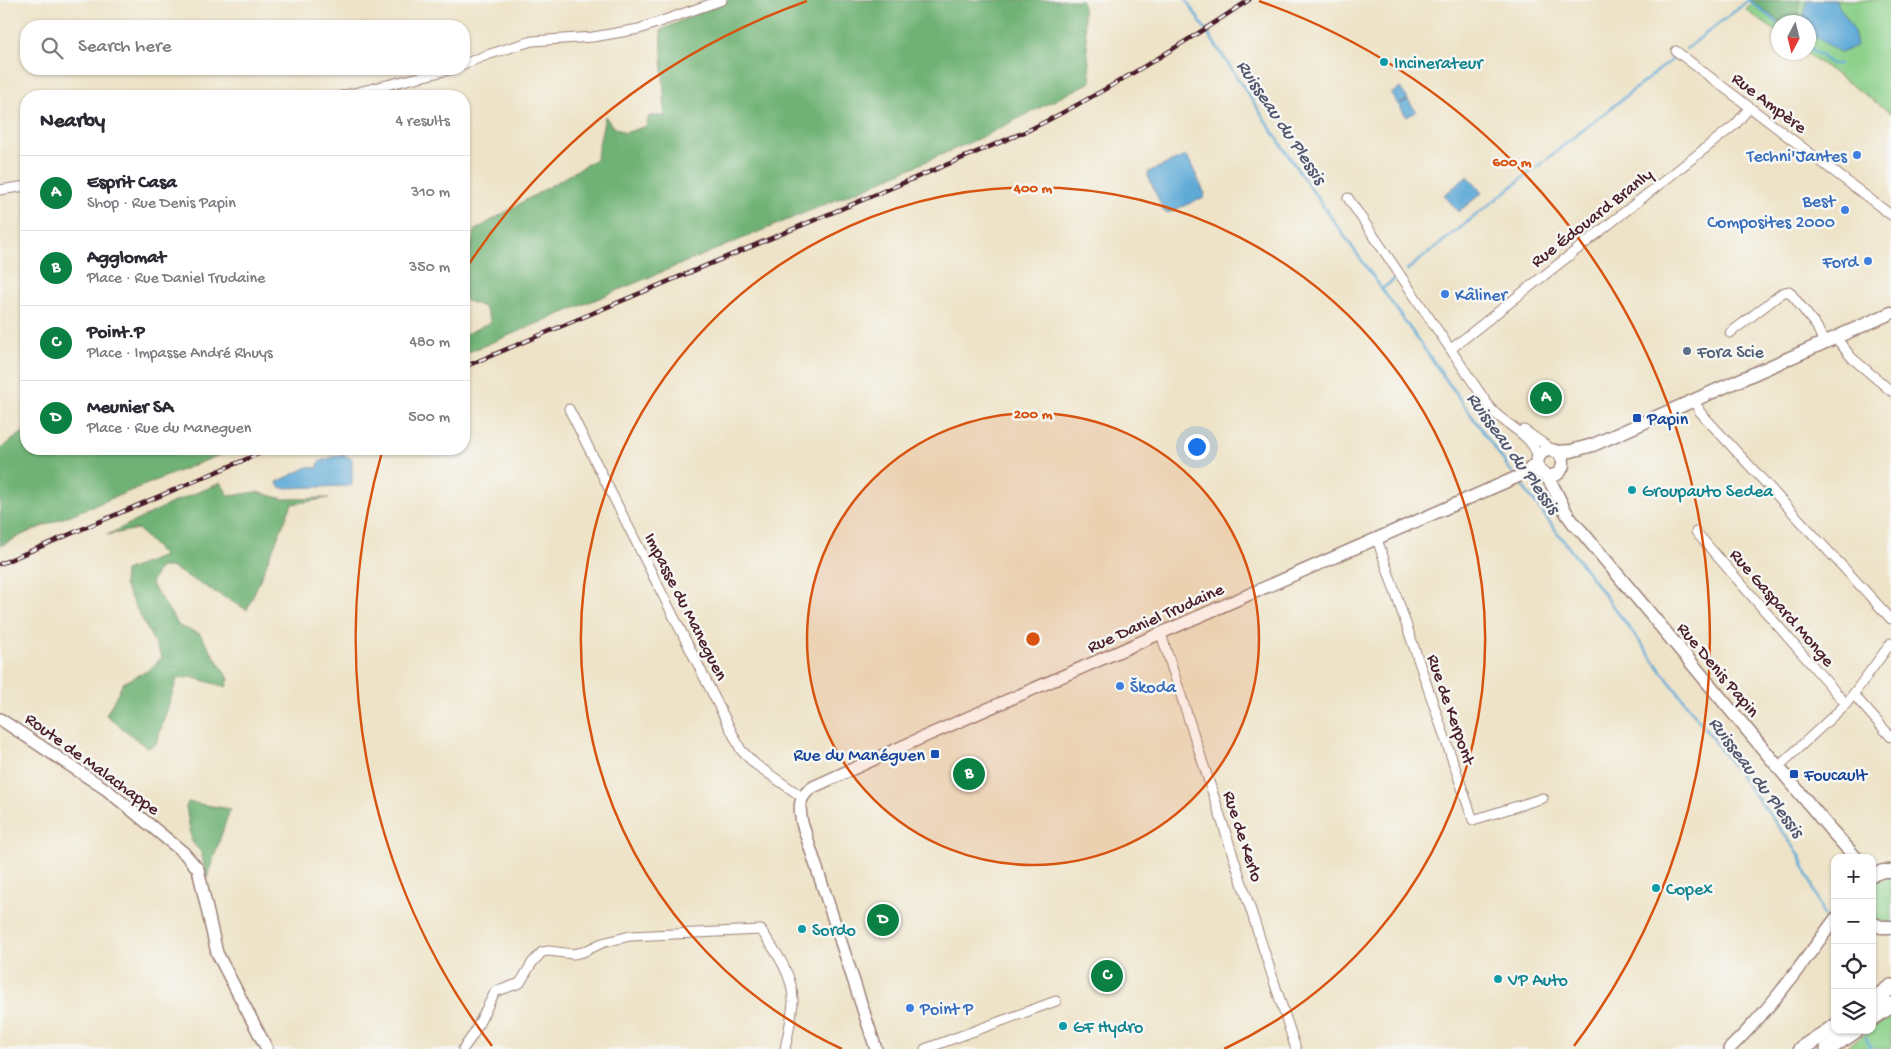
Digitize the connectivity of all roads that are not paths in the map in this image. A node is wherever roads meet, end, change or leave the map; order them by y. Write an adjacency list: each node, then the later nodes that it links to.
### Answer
1 (722, 0): 3 (street)
2 (1676, 51): 6 (street, Rue Ampère)
3 (470, 62)
4 (428, 75): 5 (street)
5 (367, 90)
6 (1749, 108): 10 (street, Rue Ampère); 15 (street, Rue Édouard Branly)
7 (20, 187): 8 (street)
8 (0, 190)
9 (1348, 198): 15 (street, Rue Denis Papin)
10 (1891, 215)
11 (1891, 313): 13 (main road)
12 (1730, 333): 14 (street)
13 (1836, 338): 14 (main road); 16 (street)
14 (1824, 343): 17 (main road)
15 (1450, 349): 19 (street, Rue Denis Papin)
16 (1891, 391)
17 (1694, 399): 20 (main road); 27 (street)
18 (569, 409): 35 (street, Impasse du Maneguen)
19 (1505, 422): 21 (street, Rue Denis Papin); 22 (street, Rue Denis Papin)
20 (1592, 445): 21 (main road); 23 (main road)
21 (1555, 451): 22 (main road); 23 (main road)
22 (1541, 467): 23 (main road); 24 (main road, Rue Denis Papin); 26 (street, Rue Daniel Trudaine)
23 (1561, 470): 24 (main road, Rue Denis Papin)
24 (1582, 532): 34 (main road, Rue Denis Papin)
25 (1696, 532): 31 (street, Rue Gaspard Monge)
26 (1377, 539): 28 (street, Rue Daniel Trudaine); 36 (street, Rue de Kerpont)
27 (1891, 619)
28 (1161, 634): 35 (street, Rue Daniel Trudaine); 55 (street, Rue de Kerlo)
29 (1891, 643): 30 (street)
30 (1853, 694): 31 (street); 33 (street)
31 (1846, 704): 34 (street)
32 (0, 719): 50 (street, Route de Malachappe)
33 (1891, 737)
34 (1778, 767): 37 (main road, Rue Denis Papin)
35 (802, 797): 53 (street)
36 (1543, 798)
37 (1830, 830): 38 (main road, Rue Denis Papin); 39 (main road, Rue Denis Papin)
38 (1847, 854)
39 (1852, 854)
40 (1876, 925): 42 (main road)
41 (1831, 927): 56 (street)
42 (1891, 927)
43 (1891, 987): 44 (highway)
44 (1876, 998)
45 (1056, 1001): 54 (street)
46 (1891, 1005): 47 (highway)
47 (1876, 1015)
48 (1831, 1030): 57 (highway)
49 (1850, 1034): 58 (highway)
50 (267, 1049)
51 (462, 1049): 52 (street)
52 (785, 1049)
53 (876, 1049)
54 (924, 1049)
55 (1296, 1049)
56 (1729, 1049)
57 (1801, 1049)
58 (1828, 1049)

